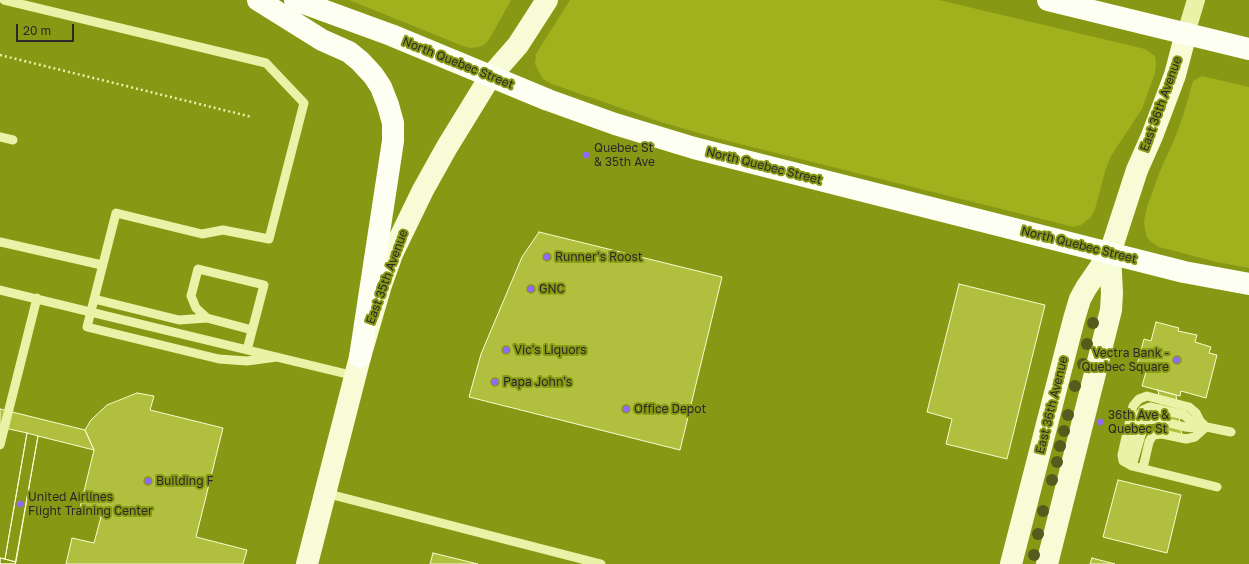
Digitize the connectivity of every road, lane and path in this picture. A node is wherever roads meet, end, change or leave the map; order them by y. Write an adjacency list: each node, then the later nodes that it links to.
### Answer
1 (4, 0): 16 (lane)
2 (258, 0): 28 (main road)
3 (295, 0): 10 (main road, North Quebec Street)
4 (547, 0): 10 (street, East 35th Avenue)
5 (1048, 0): 7 (main road)
6 (1196, 0): 7 (street, East 36th Avenue)
7 (1186, 33): 8 (main road); 15 (street, East 36th Avenue)
8 (1249, 49)
9 (0, 55): 11 (path)
10 (490, 76): 15 (main road, North Quebec Street); 28 (street, East 35th Avenue)
11 (252, 117)
12 (0, 137): 13 (lane)
13 (13, 140)
14 (0, 242): 16 (lane)
15 (1110, 253): 17 (main road, North Quebec Street); 38 (street, East 36th Avenue); 39 (street, East 36th Avenue)
16 (102, 265): 22 (lane)
17 (1184, 272): 18 (main road, North Quebec Street); 20 (main road)
18 (1249, 284)
19 (0, 290): 21 (lane)
20 (1249, 292)
21 (37, 298): 23 (lane); 31 (lane)
22 (94, 299): 23 (lane); 24 (lane)
23 (91, 312): 26 (lane); 27 (lane)
24 (207, 318): 25 (lane); 25 (lane)
25 (252, 330): 26 (lane)
26 (247, 350): 27 (lane)
27 (277, 357): 28 (lane)
28 (357, 366): 35 (street, East 35th Avenue)
29 (1206, 427): 30 (lane); 32 (lane); 32 (lane); 33 (lane)
30 (1232, 432)
31 (0, 445)
32 (1129, 465): 33 (lane)
33 (1143, 468): 34 (lane)
34 (1217, 487)
35 (325, 494): 36 (street, East 35th Avenue); 37 (lane)
36 (307, 564)
37 (601, 564)
38 (1011, 564)
39 (1047, 564)

